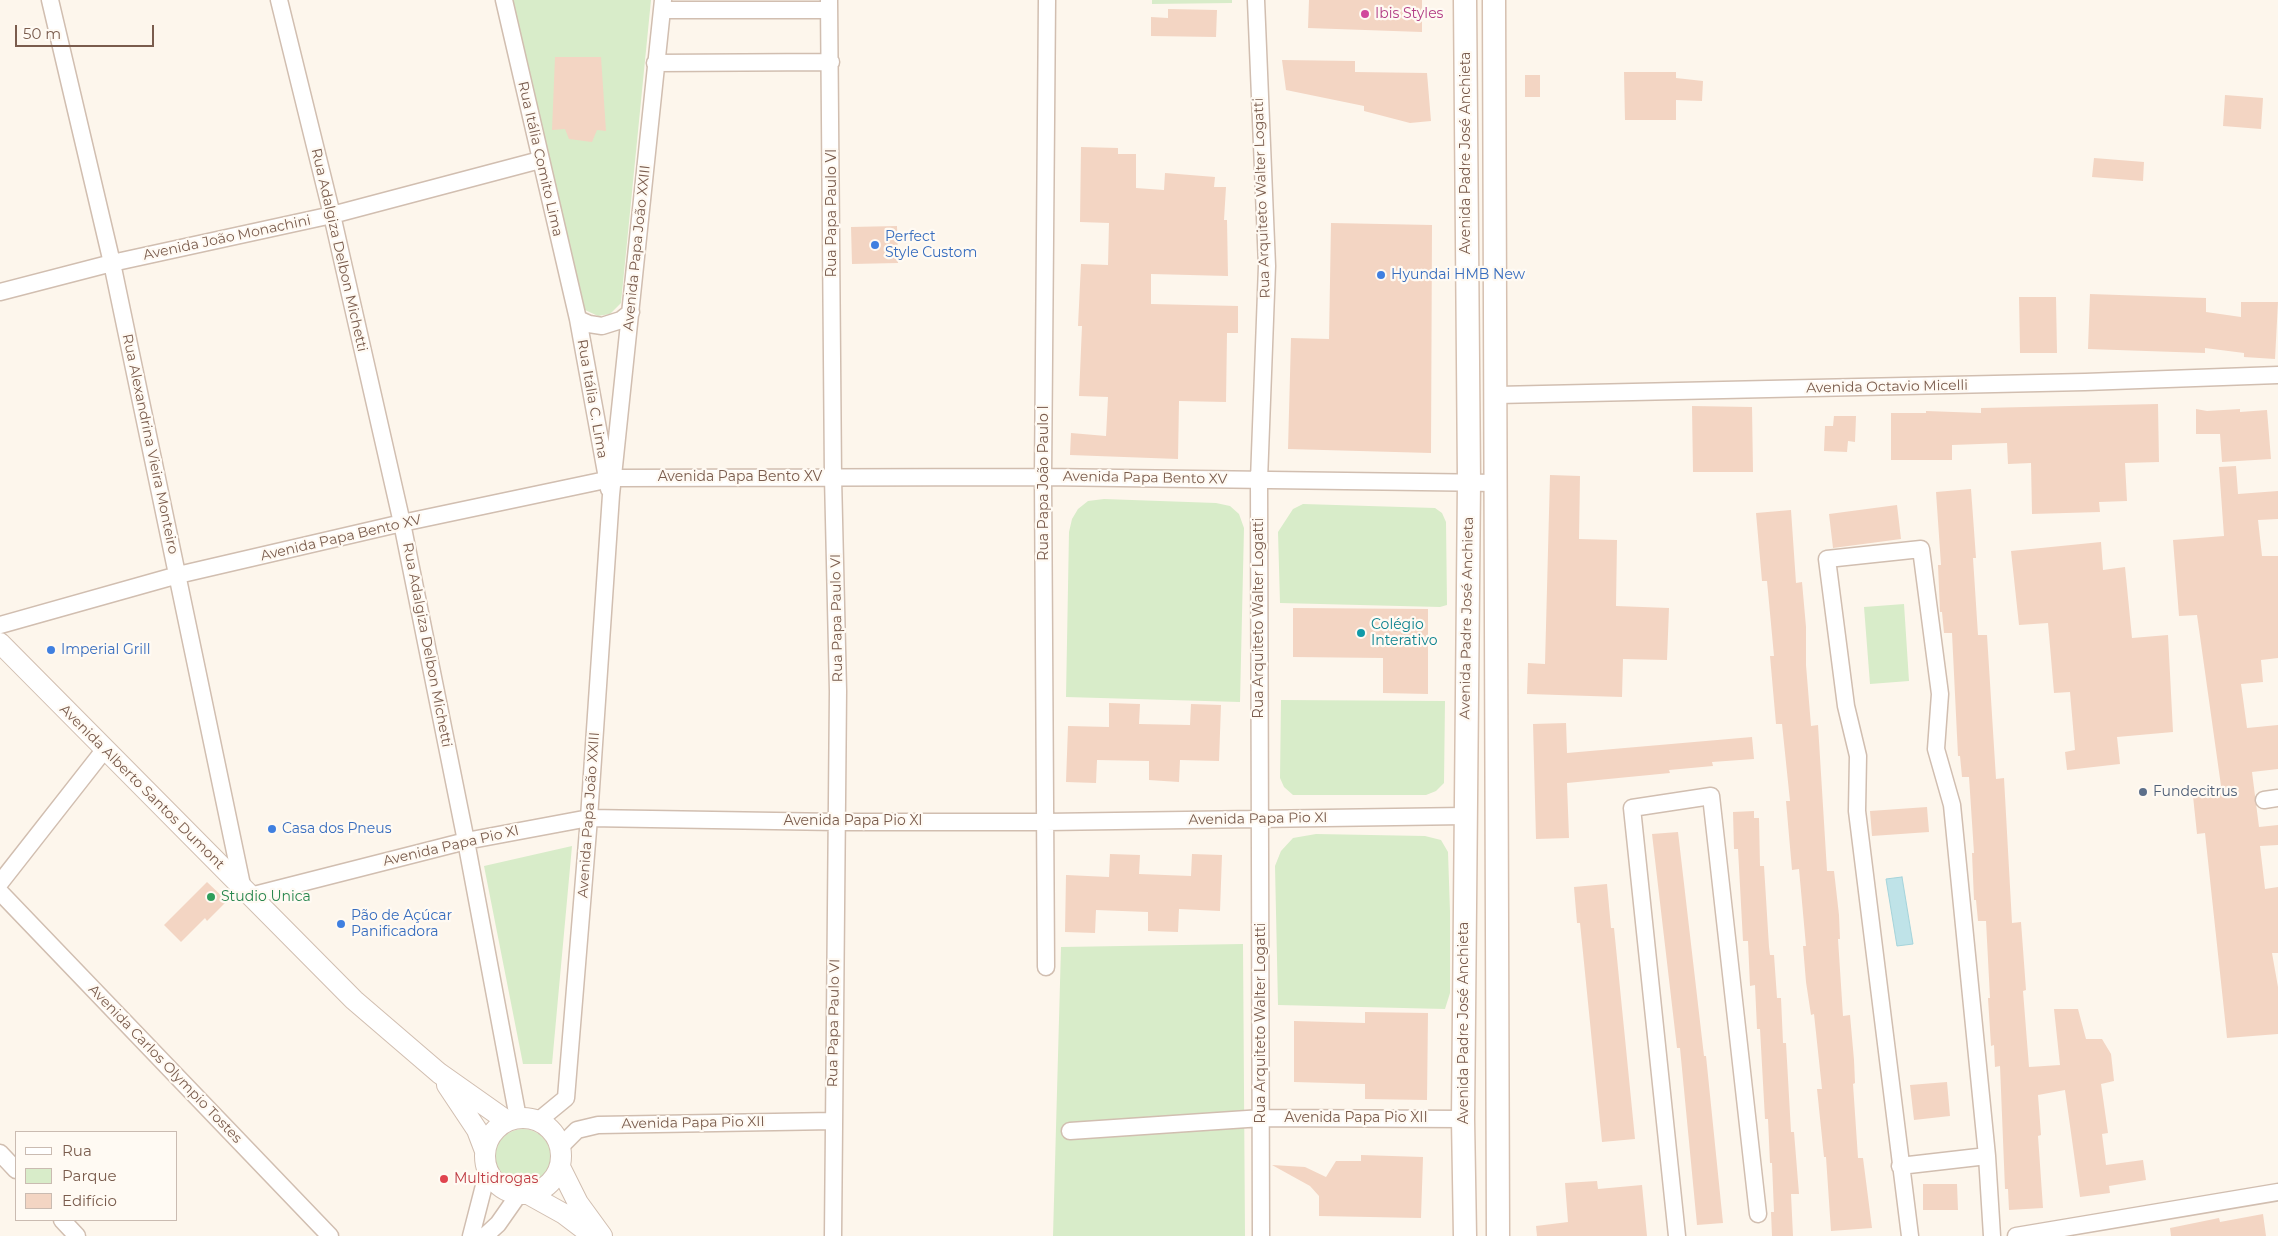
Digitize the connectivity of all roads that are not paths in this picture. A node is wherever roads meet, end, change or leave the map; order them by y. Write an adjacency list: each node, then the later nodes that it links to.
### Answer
1 (50, 0): 14 (street, Rua Alexandrina Vieira Monteiro)
2 (279, 0): 13 (street, Rua Adalgiza Delbon Michetti)
3 (504, 0): 12 (street, Rua Itália Comito Lima)
4 (1046, 0): 20 (street, Rua Papa João Paulo I)
5 (1256, 0): 22 (street, Rua Arquiteto Walter Logatti)
6 (1465, 0): 23 (main road, Avenida Padre José Anchieta)
7 (1494, 0): 19 (main road, Avenida Padre José Anchieta)
8 (662, 5): 9 (street); 11 (street, Avenida Papa João XXIII)
9 (829, 5): 10 (street, Rua Papa Paulo VI)
10 (831, 62): 11 (street); 21 (street, Rua Papa Paulo VI)
11 (655, 63): 16 (street, Avenida Papa João XXIII)
12 (540, 160): 13 (street, Avenida João Monachini); 17 (street, Rua Itália Comito Lima)
13 (332, 215): 14 (street, Avenida João Monachini); 26 (street, Rua Adalgiza Delbon Michetti)
14 (112, 263): 15 (street, Avenida João Monachini); 27 (street, Rua Alexandrina Vieira Monteiro)
15 (0, 292)
16 (631, 312): 17 (street); 25 (street, Avenida Papa João XXIII)
17 (578, 318): 25 (street, Rua Itália C. Lima)
18 (2278, 375): 19 (street, Avenida Octavio Micelli)
19 (1497, 395): 24 (main road, Avenida Padre José Anchieta)
20 (1043, 476): 21 (street, Avenida Papa Bento XV); 22 (street, Avenida Papa Bento XV); 35 (street, Rua Papa João Paulo I)
21 (833, 477): 25 (street, Avenida Papa Bento XV); 34 (street, Rua Papa Paulo VI)
22 (1259, 480): 23 (street, Avenida Papa Bento XV); 33 (street, Rua Arquiteto Walter Logatti)
23 (1469, 481): 24 (street, Avenida Papa Bento XV); 31 (main road, Avenida Padre José Anchieta)
24 (1497, 483): 69 (main road, Avenida Padre José Anchieta)
25 (611, 484): 26 (street, Avenida Papa Bento XV); 32 (street, Avenida Papa João XXIII)
26 (402, 523): 27 (street, Avenida Papa Bento XV); 36 (street, Rua Adalgiza Delbon Michetti)
27 (178, 575): 28 (street, Avenida Papa Bento XV); 39 (street, Rua Alexandrina Vieira Monteiro)
28 (0, 625)
29 (0, 643): 30 (street, Avenida Alberto Santos Dumont)
30 (105, 749): 37 (street); 39 (street, Avenida Alberto Santos Dumont)
31 (1465, 816): 33 (street, Avenida Papa Pio XI); 43 (main road, Avenida Padre José Anchieta)
32 (589, 818): 34 (street, Avenida Papa Pio XI); 36 (street, Avenida Papa Pio XI); 45 (street, Avenida Papa João XXIII)
33 (1260, 819): 35 (street, Avenida Papa Pio XI); 42 (street, Rua Arquiteto Walter Logatti)
34 (837, 822): 35 (street, Avenida Papa Pio XI); 46 (street, Rua Papa Paulo VI)
35 (1046, 822): 40 (street, Rua Papa João Paulo I)
36 (466, 841): 39 (street, Avenida Papa Pio XI); 44 (street, Rua Adalgiza Delbon Michetti)
37 (0, 884)
38 (0, 892): 61 (street, Avenida Carlos Olympio Tostes)
39 (247, 893): 41 (street, Avenida Alberto Santos Dumont)
40 (1046, 967)
41 (439, 1073): 44 (street, Avenida Alberto Santos Dumont); 51 (street, Avenida Alberto Santos Dumont)
42 (1262, 1118): 43 (street, Avenida Papa Pio XII); 47 (street, Avenida Papa Pio XII); 67 (street, Rua Arquiteto Walter Logatti)
43 (1463, 1119): 68 (main road, Avenida Padre José Anchieta)
44 (513, 1120): 45 (street); 51 (street)
45 (538, 1121): 48 (street)
46 (832, 1121): 48 (street, Avenida Papa Pio XII); 66 (street, Rua Papa Paulo VI)
47 (1070, 1131)
48 (560, 1147): 53 (street)
49 (0, 1152): 54 (street)
50 (1987, 1156): 52 (street); 52 (street); 72 (street)
51 (486, 1161): 56 (street); 62 (street)
52 (1900, 1166): 71 (street)
53 (560, 1167): 56 (street); 65 (street)
54 (15, 1169)
55 (2278, 1192): 59 (street)
56 (524, 1194): 63 (street); 64 (street)
57 (1758, 1214): 70 (street)
58 (63, 1221): 60 (street)
59 (2040, 1234): 73 (street)
60 (77, 1236)
61 (330, 1236)
62 (471, 1236)
63 (485, 1236)
64 (592, 1236)
65 (602, 1236)
66 (833, 1236)
67 (1261, 1236)
68 (1464, 1236)
69 (1498, 1236)
70 (1677, 1236)
71 (1910, 1236)
72 (1992, 1236)
73 (2016, 1236)

